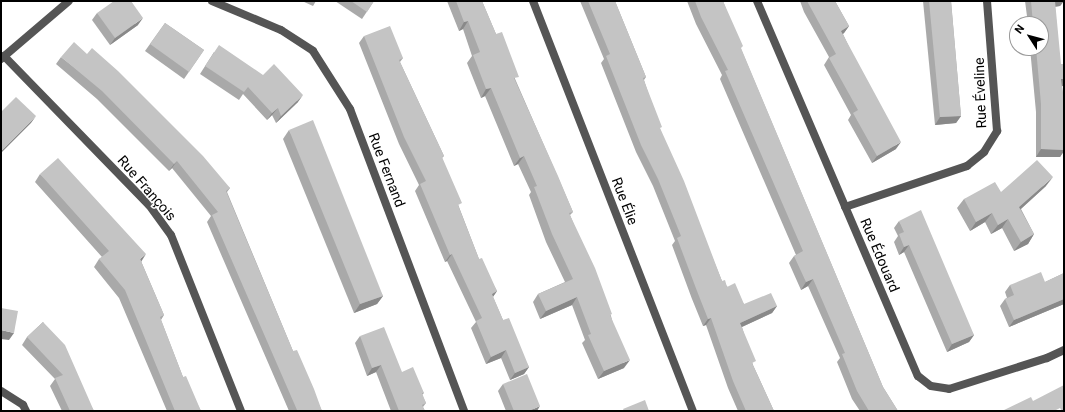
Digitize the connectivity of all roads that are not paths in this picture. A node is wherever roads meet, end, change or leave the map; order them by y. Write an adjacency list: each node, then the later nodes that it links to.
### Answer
1 (69, 1): 6 (street)
2 (212, 1): 12 (street, Rue Fernand)
3 (533, 1): 13 (street, Rue Élie)
4 (757, 1): 7 (street, Rue Édouard)
5 (987, 1): 7 (street, Rue Éveline)
6 (3, 58): 11 (street, Rue François)
7 (845, 207): 8 (street, Rue Édouard)
8 (1064, 350)
9 (1, 391): 10 (street)
10 (26, 411)
11 (241, 411)
12 (464, 411)
13 (694, 411)

